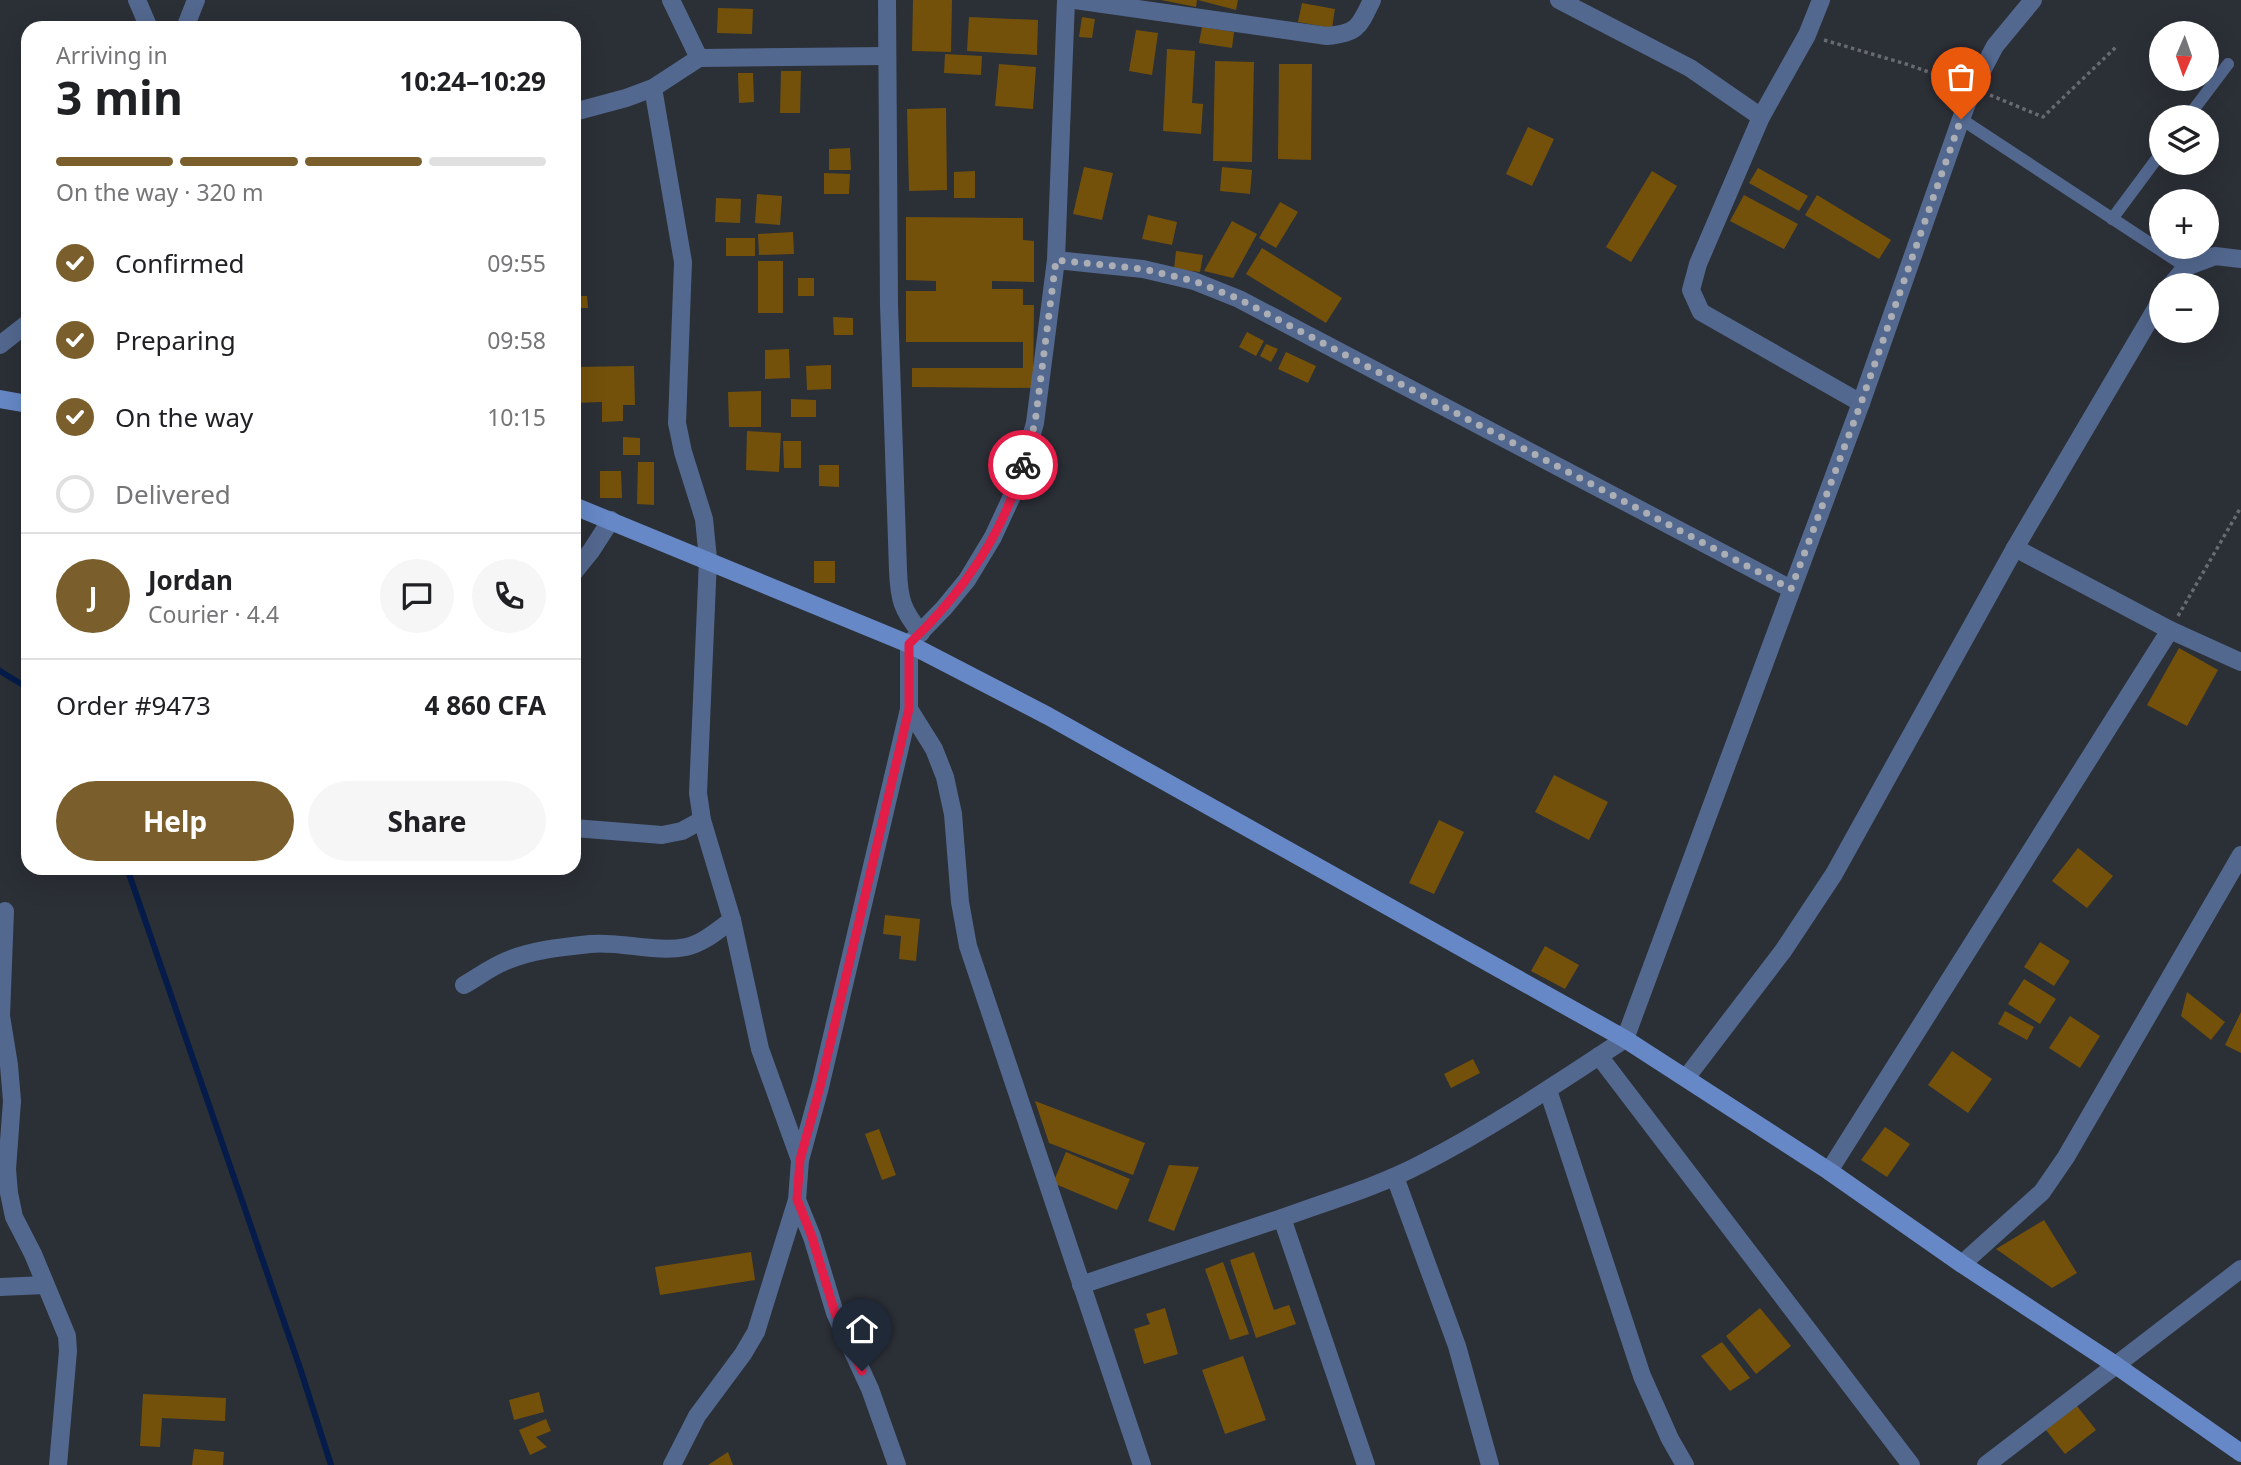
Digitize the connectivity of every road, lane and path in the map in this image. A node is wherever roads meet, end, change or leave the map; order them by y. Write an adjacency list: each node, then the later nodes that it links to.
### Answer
1 (137, 0): 11 (street)
2 (196, 0): 12 (street)
3 (671, 0): 16 (street)
4 (887, 0): 15 (street)
5 (1066, 0): 27 (street)
6 (1075, 0): 7 (street)
7 (1372, 0)
8 (1559, 0): 22 (street)
9 (1821, 0): 13 (street)
10 (2033, 0): 19 (street)
11 (146, 21)
12 (188, 21)
13 (1807, 35): 19 (path); 22 (street)
14 (2116, 47): 19 (path)
15 (887, 56): 16 (street); 44 (street)
16 (699, 58): 18 (street)
17 (2228, 64): 20 (lane)
18 (653, 88): 21 (street); 40 (street)
19 (1973, 88): 23 (street)
20 (2197, 105)
21 (581, 110)
22 (1761, 117): 35 (street)
23 (1961, 119): 25 (lane); 35 (street)
24 (2149, 169): 25 (lane)
25 (2112, 219): 28 (lane)
26 (2241, 259): 28 (street)
27 (1056, 260): 42 (street); 44 (street)
28 (2186, 267): 29 (street)
29 (2181, 273)
30 (2149, 320): 39 (street)
31 (21, 328): 32 (street)
32 (0, 345)
33 (0, 399): 34 (street)
34 (21, 403)
35 (1861, 403): 42 (street)
36 (2241, 507): 43 (path)
37 (581, 509): 38 (street)
38 (611, 520): 40 (street); 41 (street)
39 (2015, 548): 43 (street); 55 (street)
40 (708, 559): 44 (street); 47 (street)
41 (581, 563)
42 (1791, 589): 53 (street)
43 (2170, 630): 45 (street); 58 (street)
44 (915, 638): 46 (street); 53 (street)
45 (2241, 662)
46 (909, 709): 57 (street); 65 (street)
47 (702, 820): 48 (street); 51 (street)
48 (581, 829)
49 (2241, 855): 62 (street)
50 (5, 911): 64 (street)
51 (732, 920): 52 (street); 57 (street)
52 (464, 985)
53 (1625, 1039): 54 (street); 55 (street)
54 (1599, 1056): 56 (street); 76 (street)
55 (1686, 1077): 58 (street)
56 (1548, 1090): 59 (street); 75 (street)
57 (800, 1160): 60 (street)
58 (1829, 1171): 62 (street)
59 (1395, 1177): 61 (street); 74 (street)
60 (797, 1199): 70 (street); 71 (street)
61 (1282, 1218): 65 (street); 73 (street)
62 (1962, 1264): 67 (street)
63 (2241, 1270): 67 (street)
64 (45, 1285): 66 (street); 69 (street)
65 (1081, 1285): 72 (street)
66 (0, 1287)
67 (2115, 1364): 68 (street); 77 (street)
68 (2241, 1453)
69 (58, 1465)
70 (672, 1465)
71 (897, 1465)
72 (1142, 1465)
73 (1366, 1465)
74 (1490, 1465)
75 (1685, 1465)
76 (1911, 1465)
77 (1986, 1465)

